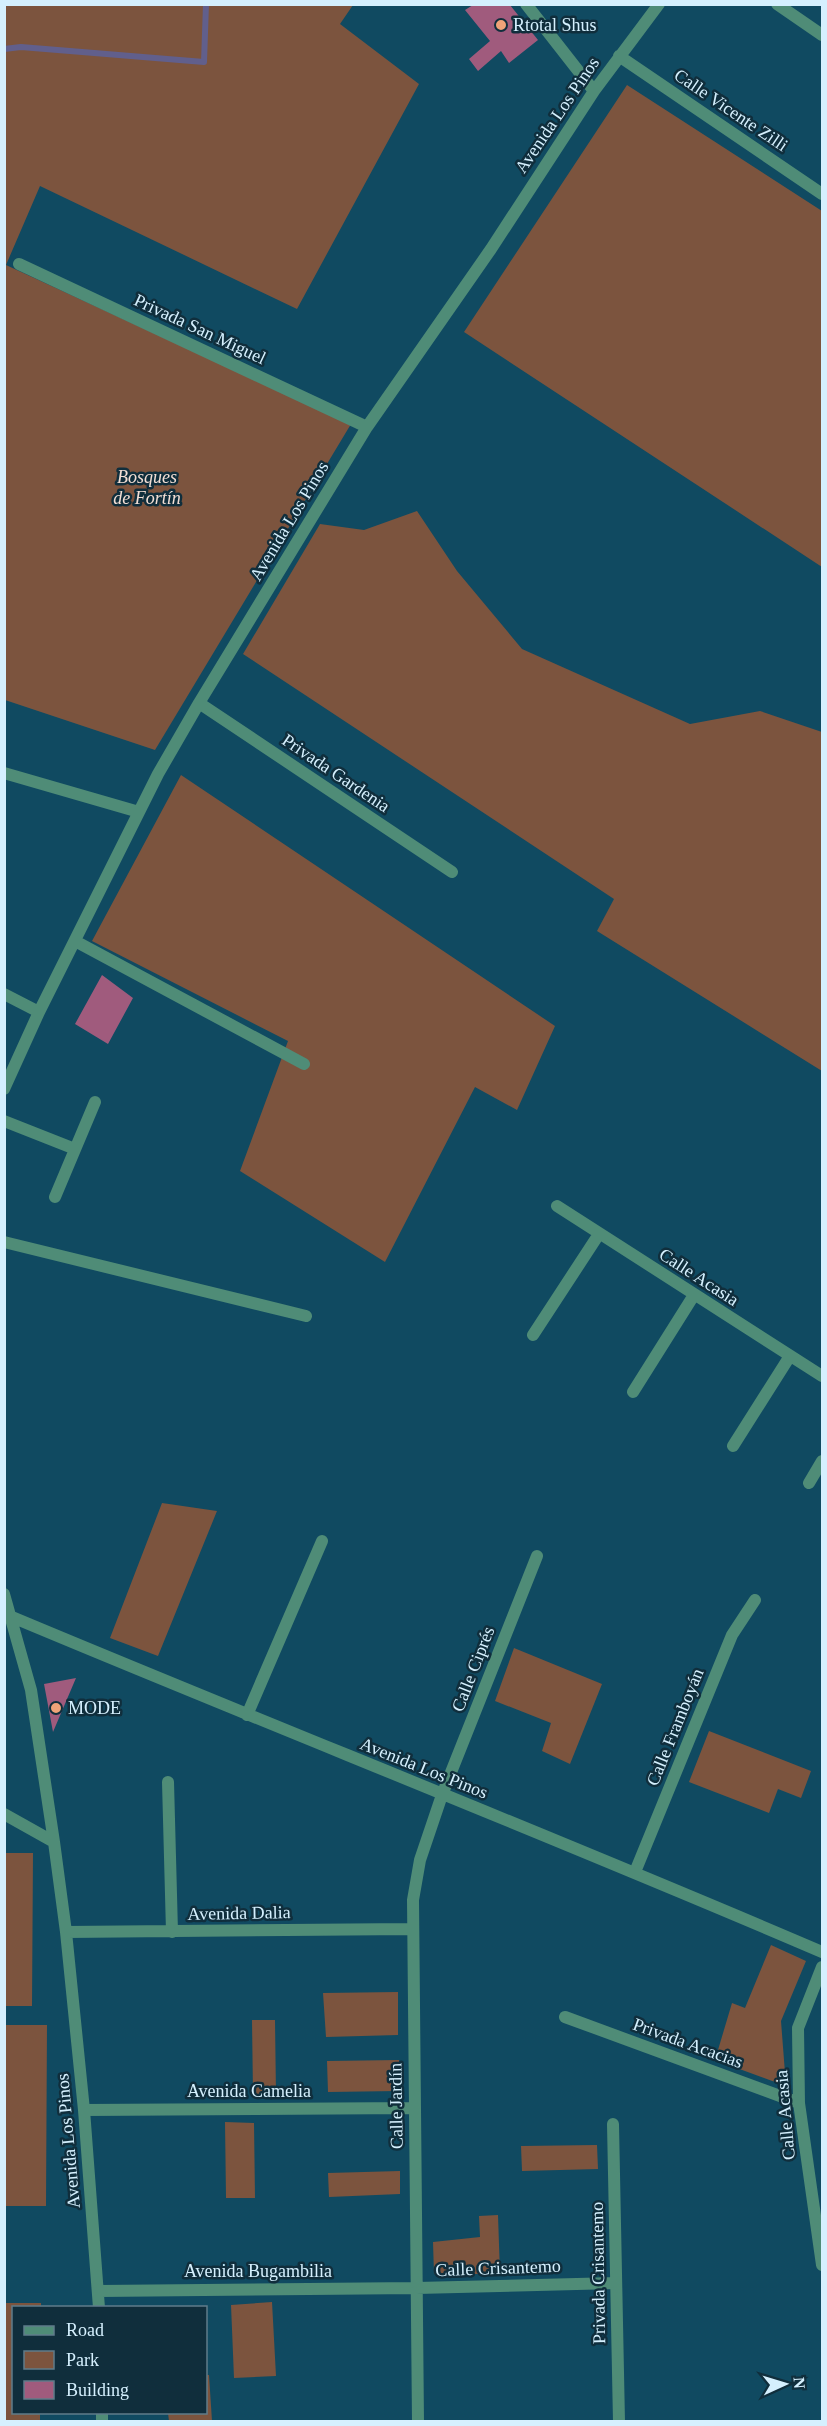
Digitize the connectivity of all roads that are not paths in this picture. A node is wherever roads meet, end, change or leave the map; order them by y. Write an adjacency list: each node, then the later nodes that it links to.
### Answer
1 (526, 4): 6 (street)
2 (659, 4): 5 (street, Avenida Los Pinos)
3 (777, 4): 4 (street)
4 (822, 34)
5 (619, 56): 6 (street, Avenida Los Pinos); 7 (street, Calle Vicente Zilli)
6 (594, 91): 9 (street, Avenida Los Pinos)
7 (822, 194)
8 (19, 264): 9 (street, Privada San Miguel)
9 (367, 427): 10 (street, Avenida Los Pinos)
10 (199, 703): 12 (street, Avenida Los Pinos); 13 (street, Privada Gardenia)
11 (4, 773): 12 (street)
12 (139, 812): 14 (street, Avenida Los Pinos)
13 (452, 872)
14 (75, 941): 16 (street, Avenida Los Pinos); 17 (street)
15 (4, 994): 16 (street)
16 (39, 1012): 18 (street, Avenida Los Pinos)
17 (303, 1064)
18 (4, 1089)
19 (95, 1102): 21 (street)
20 (4, 1120): 21 (street)
21 (75, 1149): 22 (street)
22 (55, 1197)
23 (557, 1206): 24 (street, Calle Acasia)
24 (599, 1234): 26 (street, Calle Acasia); 28 (street)
25 (4, 1242): 27 (street)
26 (694, 1295): 29 (street, Calle Acasia); 31 (street)
27 (306, 1316)
28 (533, 1335)
29 (789, 1356): 30 (street, Calle Acasia); 32 (street)
30 (822, 1376)
31 (633, 1392)
32 (733, 1446)
33 (822, 1461): 34 (street)
34 (809, 1483)
35 (322, 1541): 40 (street)
36 (537, 1556): 42 (street, Calle Ciprés)
37 (4, 1594): 39 (street, Avenida Los Pinos)
38 (755, 1600): 45 (street, Calle Framboyán)
39 (12, 1617): 40 (street, Avenida Los Pinos); 44 (street, Avenida Los Pinos)
40 (248, 1715): 42 (street, Avenida Los Pinos)
41 (168, 1782): 48 (street)
42 (442, 1795): 45 (street, Avenida Los Pinos); 46 (street, Calle Jardín)
43 (4, 1814): 44 (street)
44 (54, 1842): 47 (street, Avenida Los Pinos)
45 (635, 1872): 49 (street, Avenida Los Pinos)
46 (412, 1929): 48 (street, Avenida Dalia); 53 (street, Calle Jardín)
47 (66, 1932): 48 (street, Avenida Dalia); 54 (street, Avenida Los Pinos)
48 (172, 1932)
49 (822, 1952)
50 (822, 1967): 52 (street, Calle Acasia)
51 (565, 2017): 52 (street, Privada Acacias)
52 (799, 2103): 56 (street, Calle Acasia)
53 (414, 2108): 54 (street, Avenida Camelia); 58 (street, Calle Jardín)
54 (84, 2110): 59 (street, Avenida Los Pinos)
55 (613, 2124): 57 (street, Privada Crisantemo)
56 (822, 2265)
57 (616, 2283): 58 (street, Calle Crisantemo); 62 (street, Privada Crisantemo)
58 (417, 2288): 59 (street, Avenida Bugambilia); 61 (street, Calle Jardín)
59 (99, 2291): 60 (street, Avenida Los Pinos)
60 (99, 2306)
61 (418, 2421)
62 (619, 2421)

